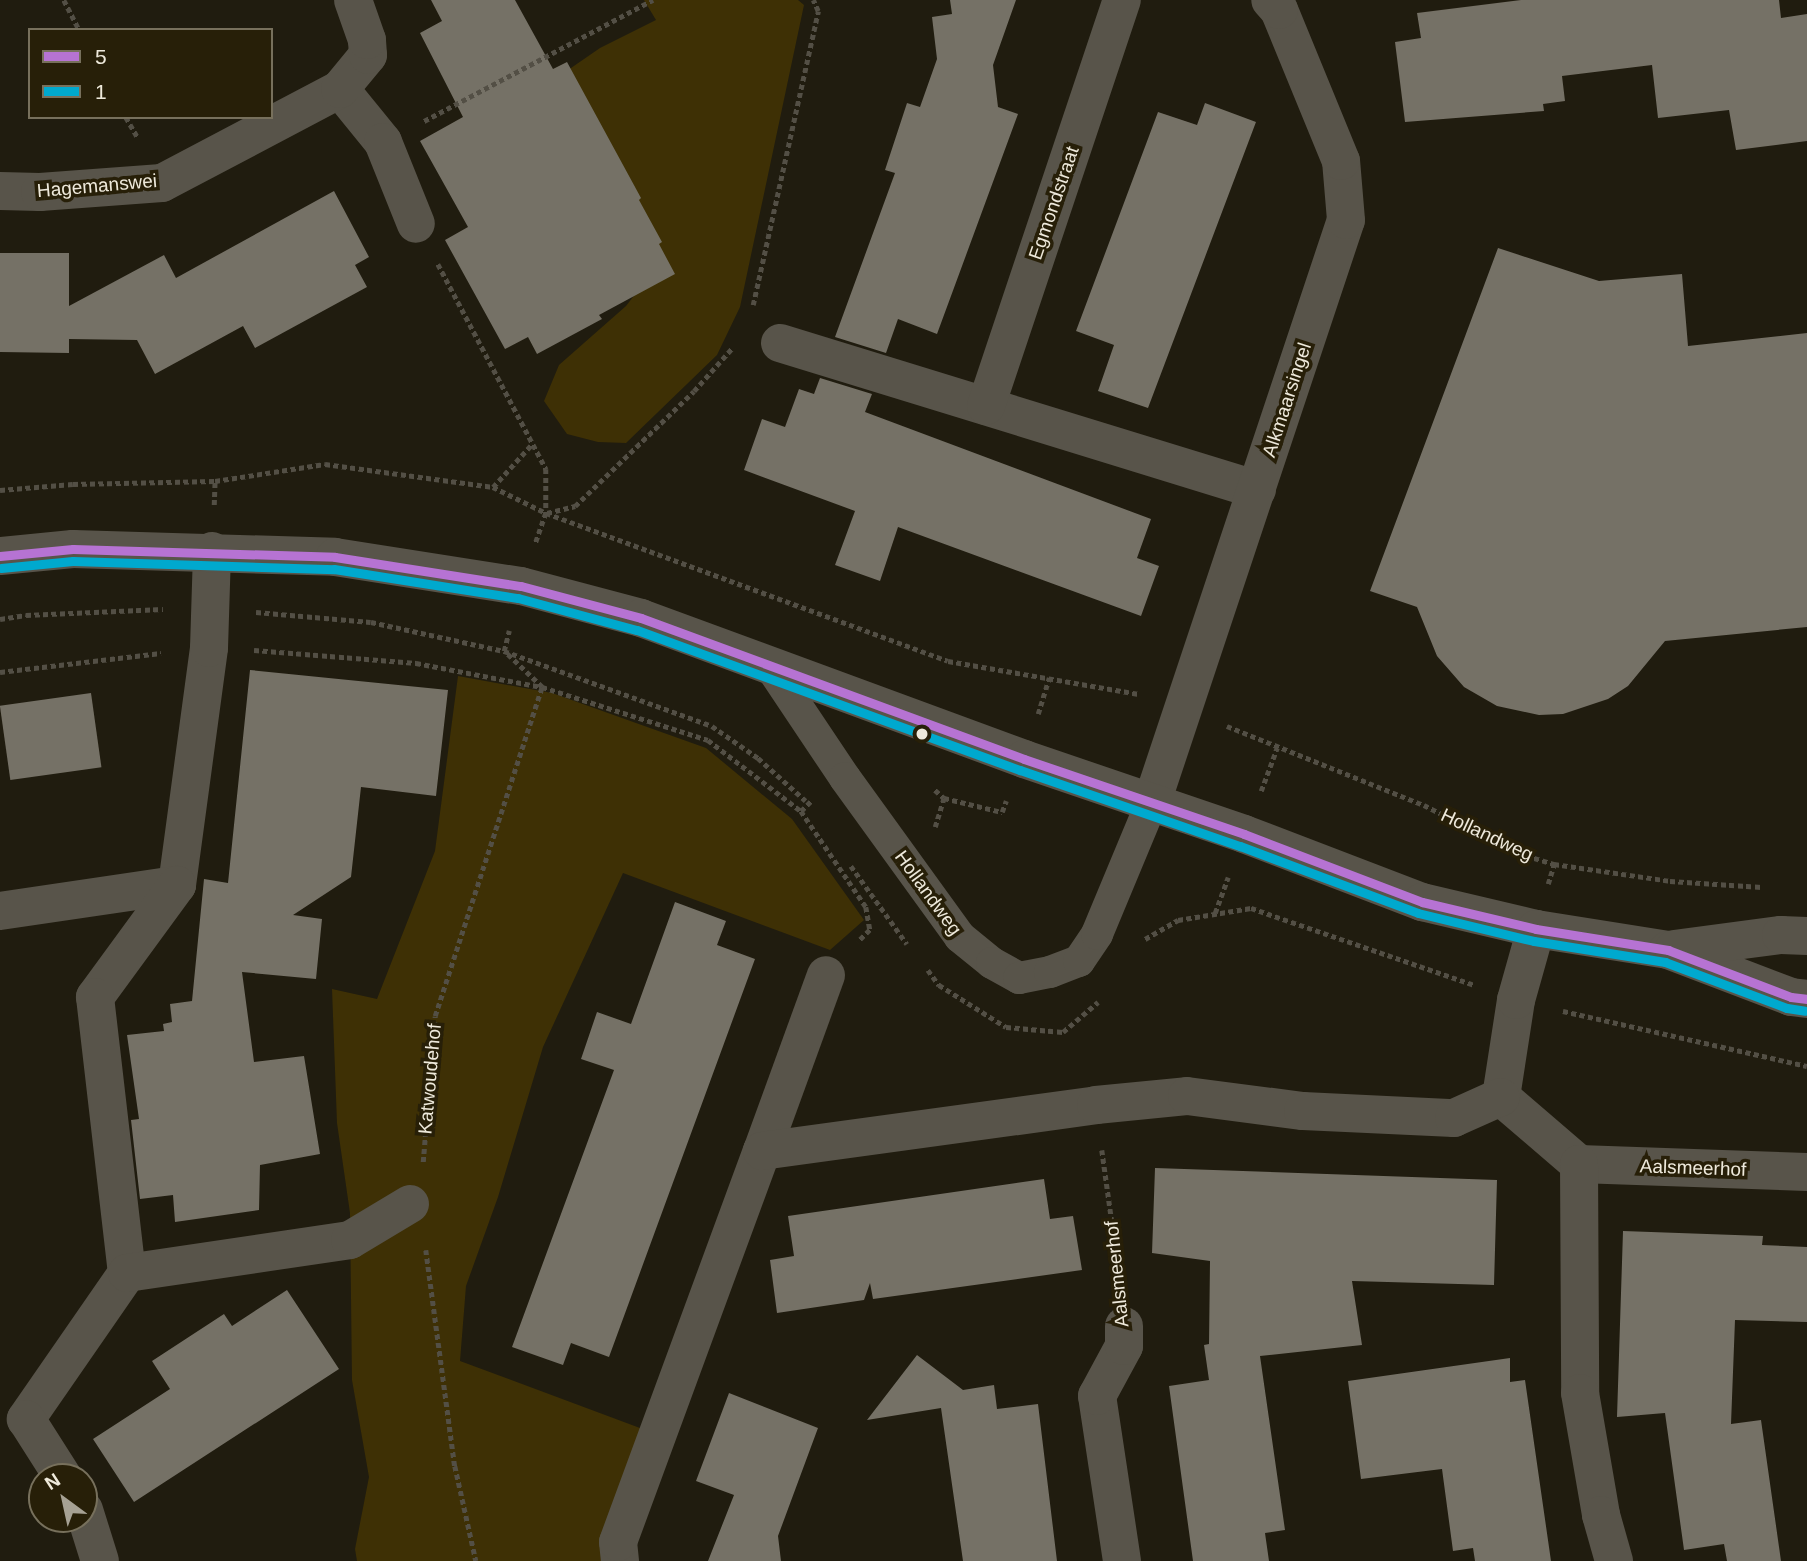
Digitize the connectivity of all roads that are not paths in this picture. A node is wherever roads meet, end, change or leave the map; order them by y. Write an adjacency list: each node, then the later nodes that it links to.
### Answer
1 (353, 0): 4 (street, Hagemanswei)
2 (1122, 0): 8 (street, Egmondstraat)
3 (1282, 3): 9 (street, Alkmaarsingel)
4 (340, 89): 5 (street, Hagemanswei); 6 (street)
5 (0, 191)
6 (416, 224)
7 (780, 343): 8 (street)
8 (986, 406): 9 (street)
9 (1257, 490): 13 (street, Alkmaarsingel)
10 (212, 551): 11 (street); 12 (street); 14 (street)
11 (0, 556)
12 (768, 663): 13 (street); 13 (lane, Hollandweg)
13 (1152, 802): 16 (street)
14 (177, 885): 15 (street); 26 (street)
15 (0, 911)
16 (1536, 929): 18 (street); 21 (street)
17 (1807, 936): 18 (street)
18 (1668, 950): 20 (street)
19 (826, 975): 22 (street)
20 (1807, 999)
21 (1500, 1097): 22 (street); 23 (street)
22 (762, 1151): 32 (street)
23 (1579, 1164): 24 (street, Aalsmeerhof); 34 (street)
24 (1807, 1172)
25 (416, 1189): 26 (street)
26 (127, 1273): 28 (street)
27 (1124, 1326): 33 (street, Aalsmeerhof)
28 (13, 1421): 29 (street)
29 (50, 1463)
30 (91, 1533): 31 (street)
31 (100, 1561)
32 (620, 1561)
33 (1122, 1561)
34 (1614, 1561)

